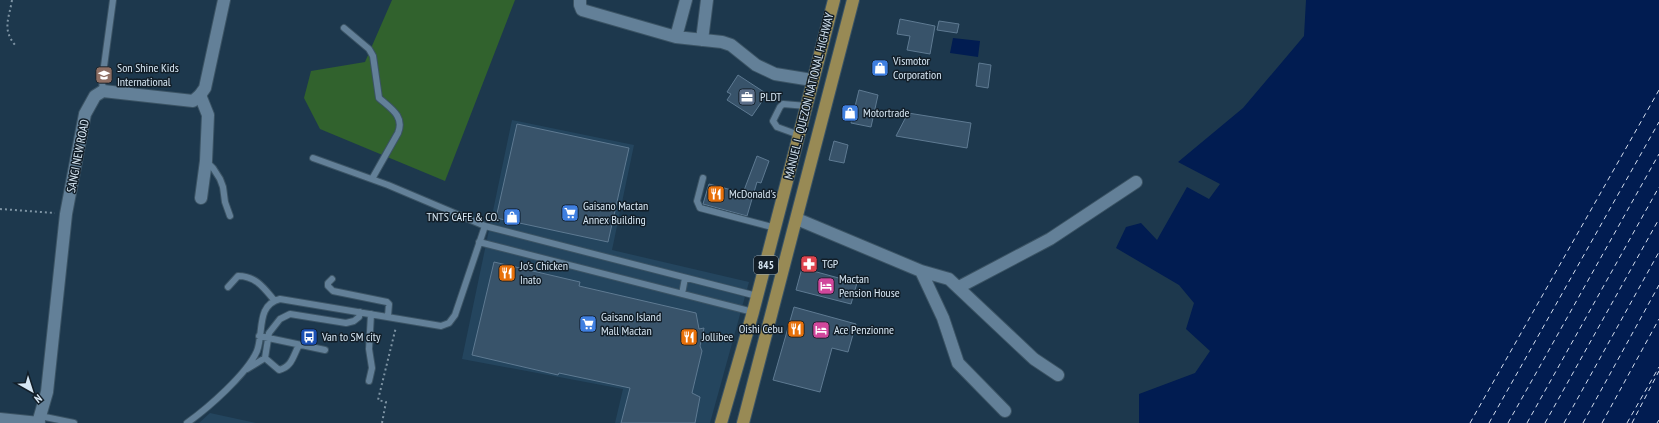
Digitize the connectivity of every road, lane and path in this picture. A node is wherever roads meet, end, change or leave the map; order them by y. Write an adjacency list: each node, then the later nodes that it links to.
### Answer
1 (12, 0): 12 (path)
2 (114, 0): 14 (lane)
3 (224, 0): 15 (street)
4 (580, 0): 10 (street)
5 (686, 0): 10 (street)
6 (707, 0): 11 (street)
7 (834, 0): 13 (main road, MANUEL L. QUEZON NATIONAL HIGHWAY / 845)
8 (854, 0): 17 (main road, MANUEL L. QUEZON NATIONAL HIGHWAY / 845)
9 (344, 28): 22 (lane)
10 (676, 37): 11 (street)
11 (702, 40): 13 (street)
12 (15, 45)
13 (812, 80): 16 (main road, MANUEL L. QUEZON NATIONAL HIGHWAY / 845)
14 (103, 91): 15 (street); 26 (street, SANGI NEW ROAD)
15 (200, 95): 20 (street)
16 (807, 106): 17 (main road); 18 (main road, MANUEL L. QUEZON NATIONAL HIGHWAY / 845); 18 (lane)
17 (826, 108): 28 (main road, MANUEL L. QUEZON NATIONAL HIGHWAY / 845)
18 (799, 135): 30 (main road, MANUEL L. QUEZON NATIONAL HIGHWAY / 845)
19 (313, 158): 22 (lane)
20 (206, 161): 24 (street); 27 (lane)
21 (703, 178): 30 (lane)
22 (372, 180): 29 (lane)
23 (1136, 182): 36 (street)
24 (201, 198)
25 (0, 209): 26 (path)
26 (66, 214): 55 (street, SANGI NEW ROAD)
27 (230, 216)
28 (797, 219): 32 (street); 60 (main road, MANUEL L. QUEZON NATIONAL HIGHWAY / 845)
29 (485, 226): 31 (lane); 33 (lane)
30 (776, 228): 38 (main road, MANUEL L. QUEZON NATIONAL HIGHWAY / 845)
31 (479, 242): 37 (lane); 44 (lane)
32 (921, 270): 36 (street); 53 (street)
33 (685, 278): 37 (lane); 38 (lane)
34 (332, 279): 43 (lane)
35 (228, 287): 39 (lane)
36 (959, 287): 51 (street)
37 (682, 294): 41 (lane)
38 (757, 296): 41 (main road, MANUEL L. QUEZON NATIONAL HIGHWAY / 845)
39 (274, 300): 40 (lane); 45 (lane)
40 (360, 312): 42 (lane); 46 (lane)
41 (753, 312): 59 (main road, MANUEL L. QUEZON NATIONAL HIGHWAY / 845)
42 (371, 314): 43 (lane); 52 (lane)
43 (388, 316): 44 (lane)
44 (398, 318): 58 (path)
45 (259, 336): 46 (lane); 50 (lane)
46 (268, 339): 47 (lane); 49 (lane)
47 (299, 345): 48 (lane); 49 (lane)
48 (325, 350)
49 (265, 358): 50 (lane)
50 (247, 368): 57 (lane)
51 (1058, 375)
52 (369, 381)
53 (1005, 411)
54 (0, 419): 55 (street)
55 (39, 420): 56 (lane)
56 (74, 423)
57 (187, 423)
58 (382, 423)
59 (721, 423)
60 (743, 423)

